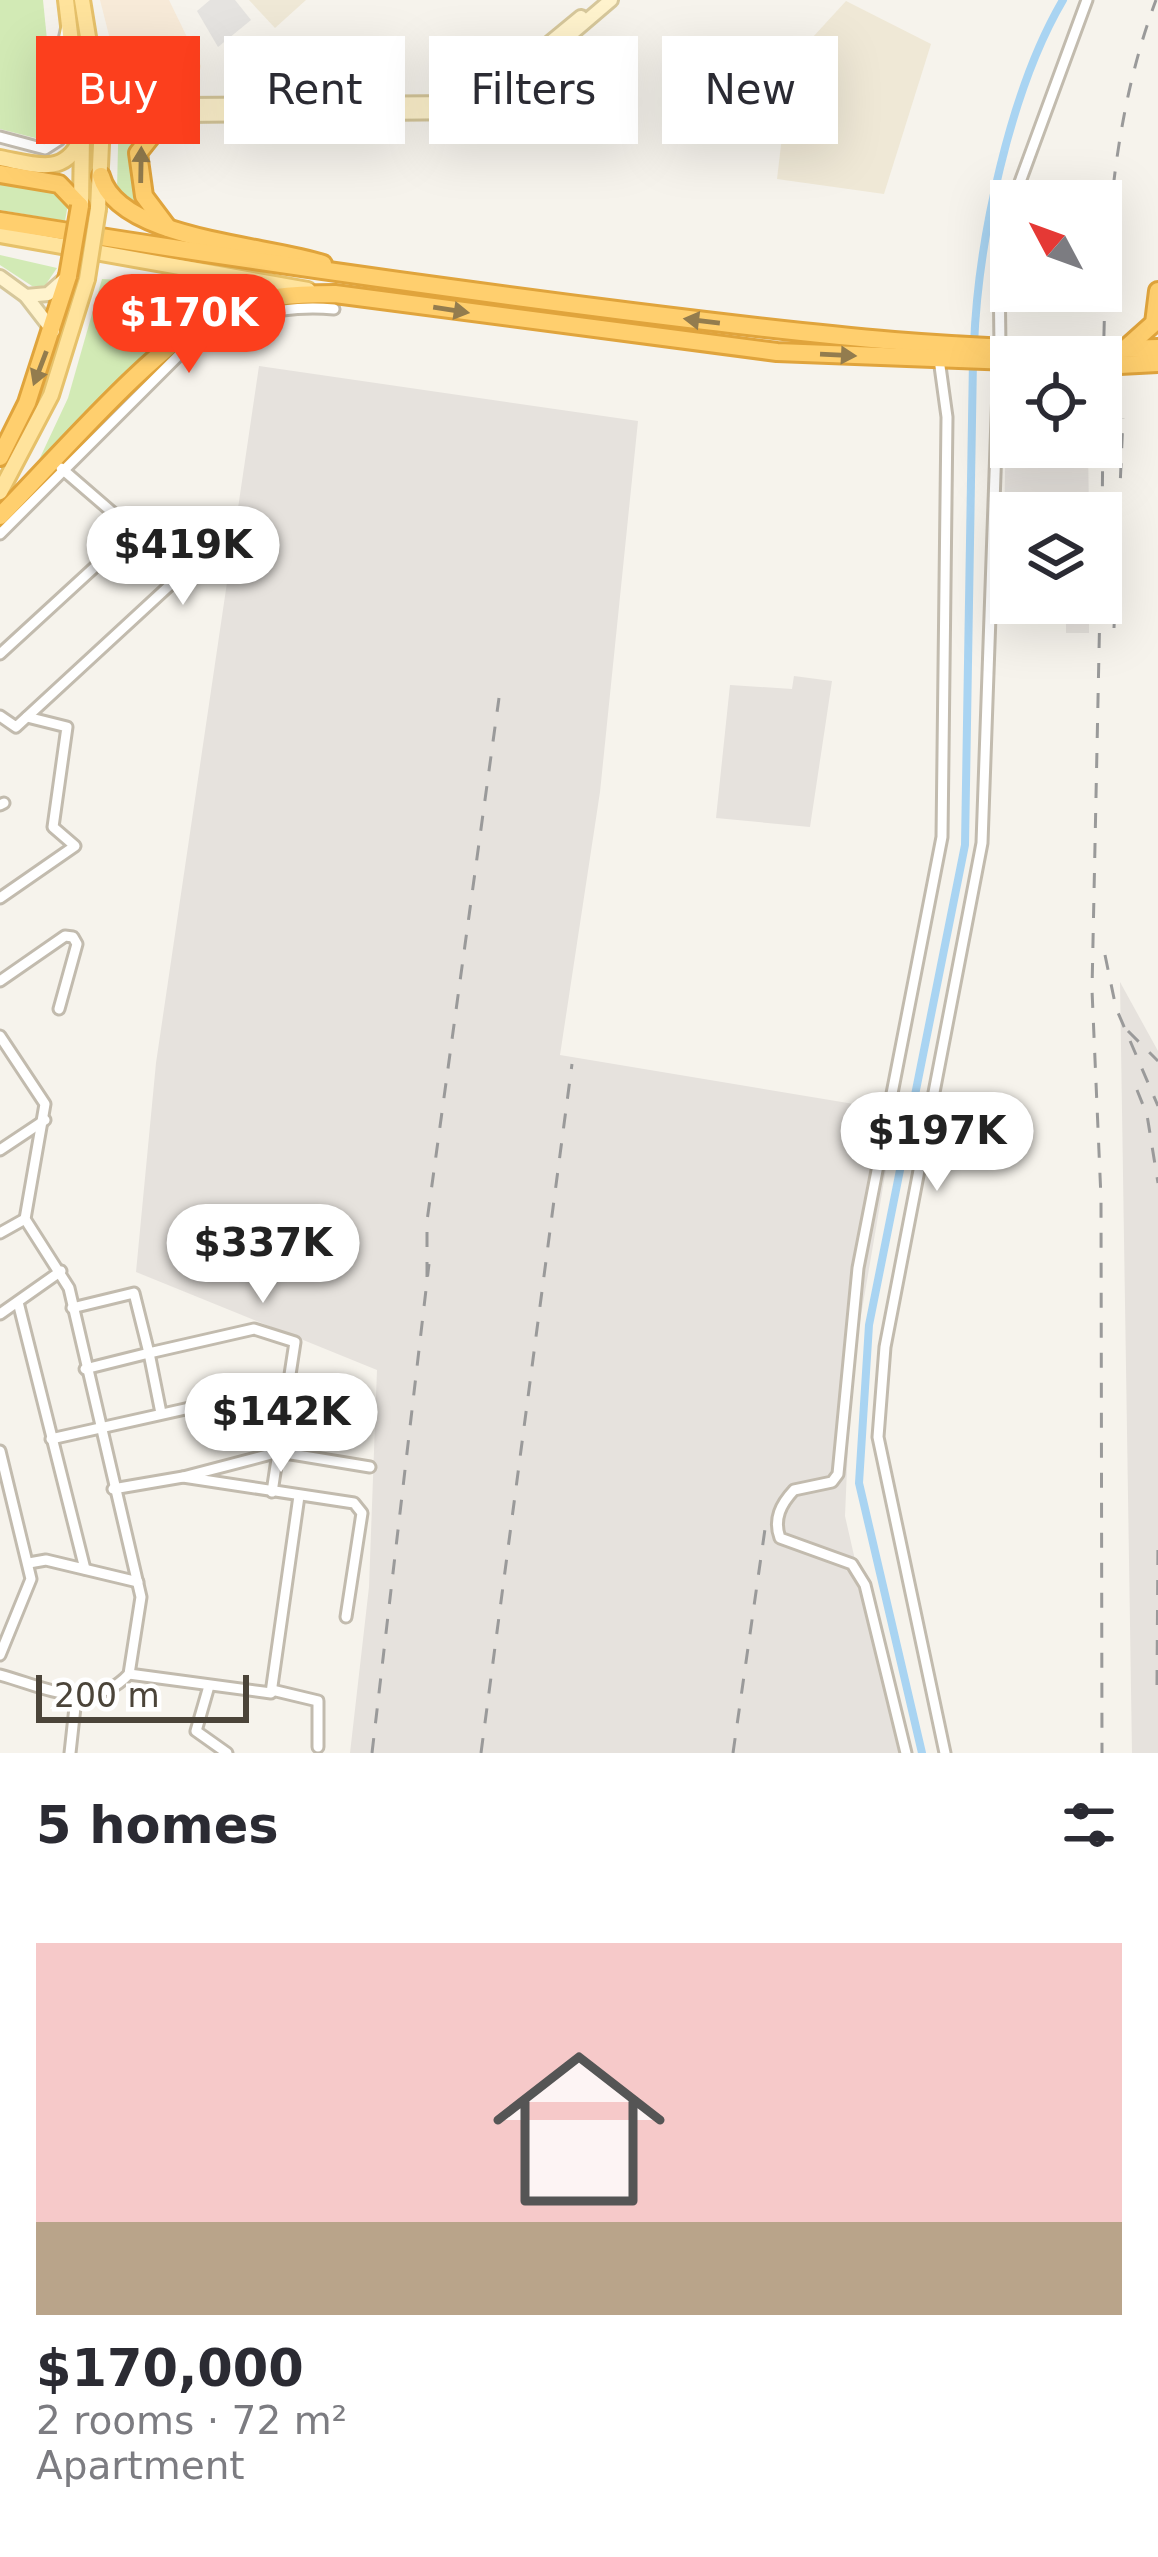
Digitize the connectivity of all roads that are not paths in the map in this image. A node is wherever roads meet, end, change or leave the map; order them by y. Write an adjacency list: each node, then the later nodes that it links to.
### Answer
1 (66, 0): 6 (main road)
2 (82, 0): 8 (main road)
3 (600, 0): 9 (main road)
4 (611, 0): 10 (main road)
5 (1087, 0): 19 (street)
6 (70, 20): 7 (main road); 11 (street)
7 (72, 36)
8 (90, 36)
9 (405, 108)
10 (405, 109)
11 (0, 137)
12 (78, 144): 16 (main road)
13 (82, 144): 20 (main road)
14 (101, 144): 18 (main road)
15 (146, 144): 22 (highway, one-way to 15)
16 (0, 158)
17 (0, 174): 20 (highway)
18 (101, 176): 20 (main road); 22 (highway)
19 (1021, 180)
20 (86, 206): 24 (highway, bridge)
21 (0, 221): 26 (highway)
22 (169, 229): 26 (highway)
23 (0, 235): 29 (main road)
24 (77, 277): 28 (main road); 30 (highway); 41 (main road)
25 (0, 278): 28 (main road)
26 (357, 279): 34 (highway, one-way to 26)
27 (1158, 291): 32 (highway)
28 (26, 296): 30 (main road)
29 (335, 301): 34 (highway, one-way to 34); 39 (highway)
30 (53, 332): 38 (highway, one-way to 38)
31 (1122, 348): 32 (highway)
32 (1126, 348): 33 (highway)
33 (1158, 348)
34 (941, 355): 35 (highway); 91 (street)
35 (990, 356)
36 (1158, 363): 37 (highway)
37 (1122, 366)
38 (0, 457)
39 (59, 466): 42 (highway); 43 (street); 44 (street)
40 (996, 468): 92 (street)
41 (0, 492)
42 (0, 516)
43 (134, 531): 45 (street); 47 (street)
44 (0, 534)
45 (0, 654)
46 (0, 716): 47 (street)
47 (27, 717): 48 (street)
48 (0, 898)
49 (0, 981): 50 (street)
50 (59, 1009)
51 (0, 1036): 52 (street)
52 (14, 1056): 53 (street); 54 (street)
53 (0, 1065)
54 (45, 1120): 55 (street); 56 (street)
55 (0, 1150)
56 (25, 1219): 57 (street); 58 (street)
57 (0, 1233)
58 (61, 1271): 59 (street); 60 (street)
59 (18, 1302): 61 (street); 68 (street)
60 (72, 1308): 62 (street); 63 (street)
61 (0, 1315)
62 (149, 1353): 63 (street); 64 (street); 66 (street)
63 (85, 1369): 67 (street)
64 (290, 1388): 65 (street); 66 (street); 70 (street)
65 (365, 1399)
66 (161, 1413): 67 (street)
67 (99, 1427): 68 (street); 73 (street)
68 (51, 1439): 77 (street)
69 (0, 1451): 76 (street)
70 (279, 1452): 71 (street); 72 (street); 74 (street)
71 (370, 1466)
72 (183, 1478): 73 (street); 74 (street)
73 (113, 1489): 78 (street)
74 (272, 1492): 75 (street)
75 (298, 1496): 81 (street); 86 (street)
76 (29, 1563): 77 (street); 80 (street)
77 (85, 1569): 78 (street)
78 (138, 1582): 84 (street)
79 (0, 1609): 80 (street)
80 (17, 1614): 82 (street)
81 (346, 1617)
82 (0, 1655)
83 (0, 1675): 87 (street)
84 (129, 1675): 85 (street); 87 (street)
85 (209, 1686): 86 (street); 90 (street)
86 (272, 1690): 88 (street)
87 (76, 1698): 89 (street)
88 (318, 1747)
89 (70, 1753)
90 (227, 1753)
91 (907, 1753)
92 (945, 1753)

